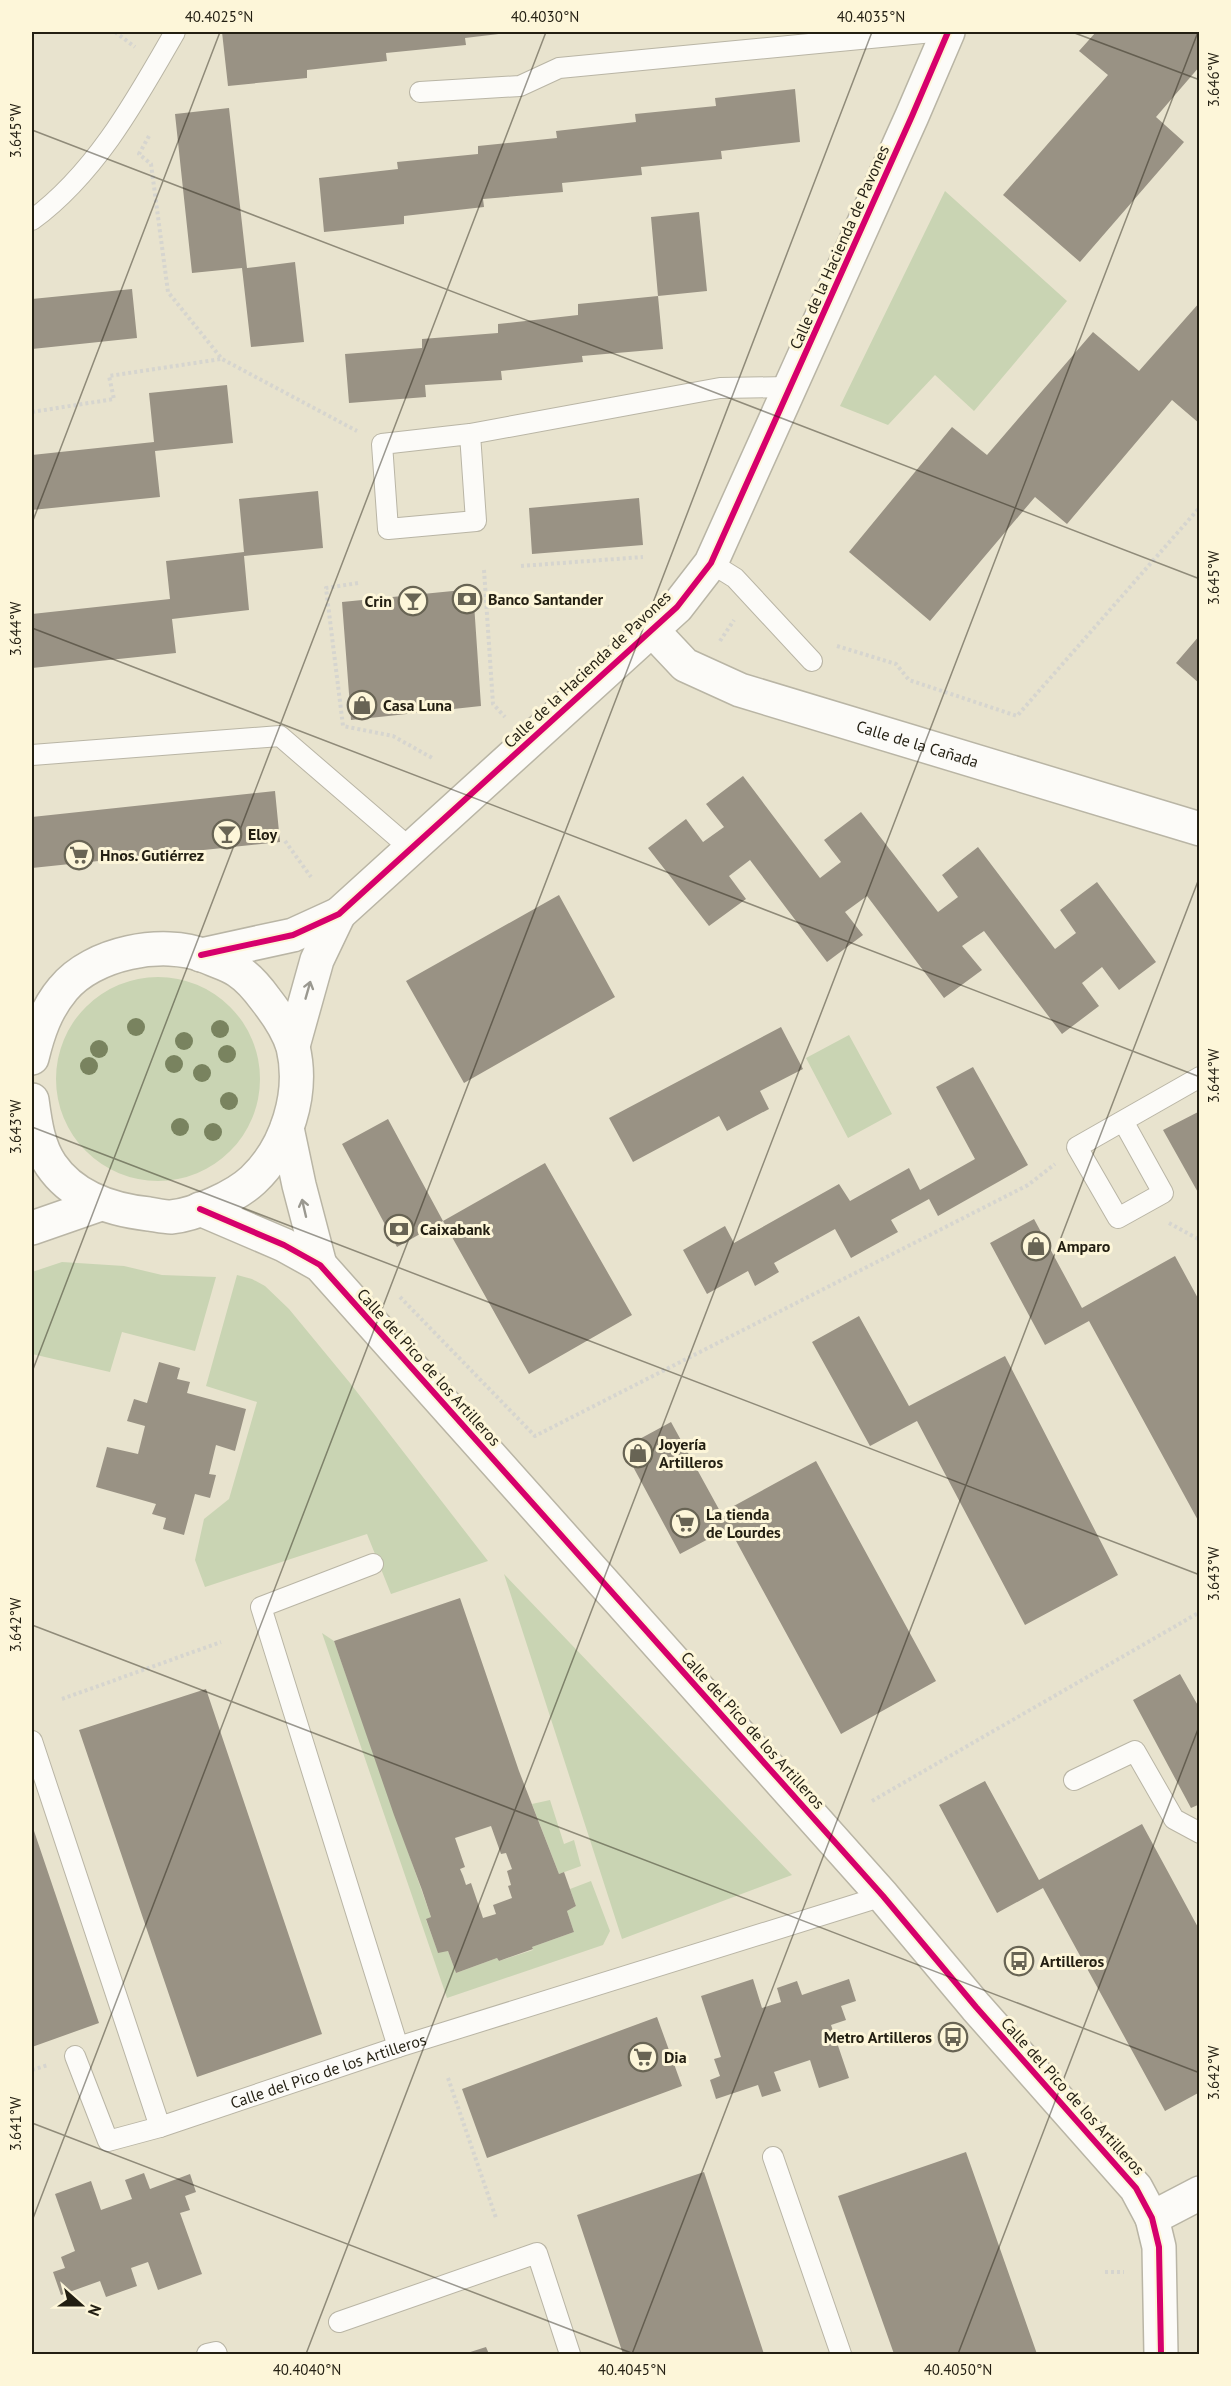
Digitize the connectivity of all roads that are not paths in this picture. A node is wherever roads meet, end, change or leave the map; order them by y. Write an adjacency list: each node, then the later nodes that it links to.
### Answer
1 (175, 32): 5 (lane)
2 (933, 32): 4 (lane)
3 (948, 32): 6 (street, Calle de la Hacienda de Pavones)
4 (420, 92)
5 (32, 220)
6 (790, 387): 7 (lane); 8 (street, Calle de la Hacienda de Pavones)
7 (470, 434): 7 (lane)
8 (711, 563): 9 (street, Calle de la Hacienda de Pavones); 10 (lane)
9 (652, 630): 12 (street, Calle de la Cañada); 13 (street, Calle de la Hacienda de Pavones)
10 (812, 661)
11 (32, 755): 13 (lane)
12 (1200, 829)
13 (411, 849): 14 (street, Calle de la Hacienda de Pavones)
14 (339, 914): 15 (street, Calle de la Hacienda de Pavones); 18 (street, Calle de la Hacienda de Pavones, one-way to 14)
15 (201, 955): 16 (street); 18 (street)
16 (64, 987): 17 (street); 19 (street)
17 (32, 994)
18 (292, 1046): 23 (street)
19 (32, 1058)
20 (1200, 1077): 22 (lane)
21 (32, 1100): 24 (street)
22 (1123, 1121): 22 (lane)
23 (287, 1128): 26 (street); 28 (street, Calle del Pico de los Artilleros, one-way to 23)
24 (34, 1141): 25 (street)
25 (101, 1204): 26 (street); 27 (street)
26 (200, 1209): 28 (street, Calle del Pico de los Artilleros)
27 (32, 1228)
28 (320, 1265): 33 (street, Calle del Pico de los Artilleros)
29 (373, 1564): 34 (lane)
30 (32, 1742): 36 (lane)
31 (1074, 1780): 32 (lane)
32 (1200, 1833)
33 (883, 1896): 34 (lane, Calle del Pico de los Artilleros); 39 (street, Calle del Pico de los Artilleros)
34 (398, 2047): 36 (lane, Calle del Pico de los Artilleros)
35 (75, 2056): 36 (lane, Calle del Pico de los Artilleros)
36 (160, 2127)
37 (773, 2157): 44 (lane)
38 (1200, 2193): 39 (street)
39 (1152, 2218): 45 (street, Calle del Pico de los Artilleros)
40 (339, 2322): 43 (lane)
41 (207, 2355): 42 (lane)
42 (217, 2355)
43 (570, 2355)
44 (842, 2355)
45 (1161, 2355)

